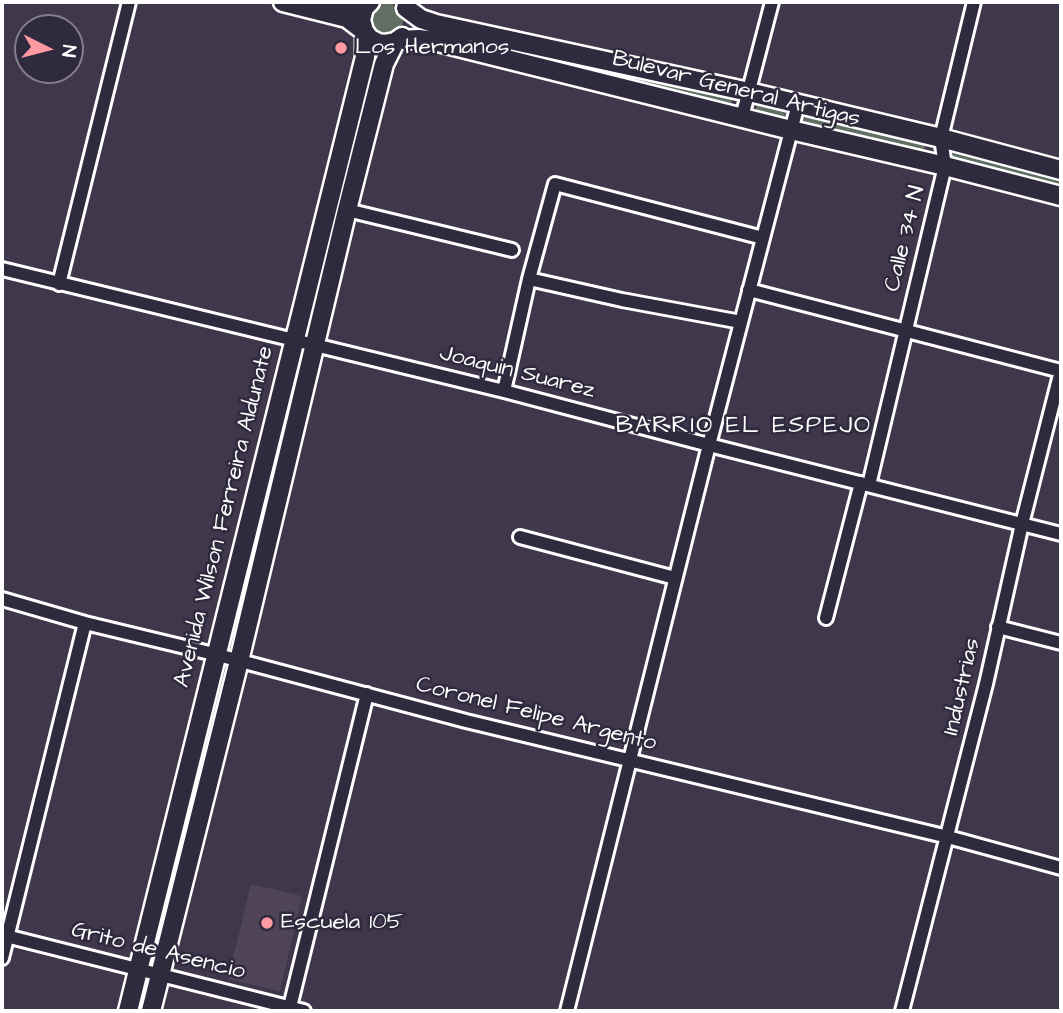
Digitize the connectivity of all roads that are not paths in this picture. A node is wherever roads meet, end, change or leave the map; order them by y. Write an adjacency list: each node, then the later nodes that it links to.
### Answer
1 (129, 2): 23 (street)
2 (283, 2): 8 (street)
3 (334, 2): 6 (street)
4 (772, 2): 10 (street)
5 (974, 2): 14 (street, Calle 34 N)
6 (369, 3): 8 (street, Avenida Wilson Ferreira Aldunate)
7 (404, 4): 9 (street, Avenida Wilson Ferreira Aldunate); 10 (street, Bulevar General Artigas)
8 (364, 32): 9 (street, Bulevar General Artigas); 27 (street, Avenida Wilson Ferreira Aldunate)
9 (396, 41): 12 (street, Bulevar General Artigas); 18 (street, Avenida Wilson Ferreira Aldunate)
10 (749, 92): 11 (street, Bulevar General Artigas); 12 (street)
11 (798, 104): 13 (street); 14 (street, Bulevar General Artigas)
12 (742, 117): 13 (street, Bulevar General Artigas)
13 (791, 130): 15 (street, Bulevar General Artigas); 19 (street)
14 (942, 138): 15 (street, Calle 34 N); 16 (street, Bulevar General Artigas)
15 (946, 166): 17 (street, Bulevar General Artigas); 26 (street, Calle 34 N)
16 (1061, 170)
17 (1061, 196)
18 (347, 210): 20 (street); 28 (street, Avenida Wilson Ferreira Aldunate)
19 (763, 238): 22 (street); 24 (street)
20 (512, 250)
21 (2, 269): 23 (street, Joaquin Suarez)
22 (528, 279): 25 (street); 30 (street)
23 (59, 284): 27 (street, Joaquin Suarez)
24 (749, 290): 25 (street); 26 (street)
25 (741, 321): 31 (street)
26 (906, 330): 29 (street); 32 (street, Calle 34 N)
27 (293, 341): 28 (street, Joaquin Suarez); 42 (street, Avenida Wilson Ferreira Aldunate)
28 (315, 346): 30 (street, Joaquin Suarez); 43 (street, Avenida Wilson Ferreira Aldunate)
29 (1061, 371): 33 (street, Industrias)
30 (504, 391): 31 (street, Joaquin Suarez)
31 (709, 445): 32 (street, Joaquin Suarez); 36 (street)
32 (865, 484): 33 (street, Joaquin Suarez); 38 (street, Calle 34 N)
33 (1022, 524): 34 (street, Joaquin Suarez); 40 (street, Industrias)
34 (1061, 534)
35 (520, 537): 36 (street)
36 (676, 578): 45 (street)
37 (2, 599): 39 (street, Coronel Felipe Argento)
38 (826, 618)
39 (85, 623): 42 (street, Coronel Felipe Argento); 48 (street)
40 (998, 627): 41 (street); 46 (street, Industrias)
41 (1061, 643)
42 (218, 655): 43 (street, Coronel Felipe Argento); 50 (street, Avenida Wilson Ferreira Aldunate)
43 (239, 661): 44 (street, Coronel Felipe Argento); 51 (street, Avenida Wilson Ferreira Aldunate)
44 (367, 694): 45 (street, Coronel Felipe Argento); 52 (street)
45 (629, 760): 46 (street, Coronel Felipe Argento); 56 (street)
46 (948, 837): 47 (street, Coronel Felipe Argento); 57 (street, Industrias)
47 (1061, 868)
48 (5, 935): 49 (street); 50 (street, Grito de Asencio)
49 (2, 958)
50 (139, 968): 51 (street, Grito de Asencio); 53 (street, Avenida Wilson Ferreira Aldunate)
51 (160, 974): 52 (street, Grito de Asencio); 54 (street, Avenida Wilson Ferreira Aldunate)
52 (290, 1010): 55 (street, Grito de Asencio)
53 (128, 1011)
54 (151, 1011)
55 (304, 1011)
56 (567, 1011)
57 (902, 1011)

